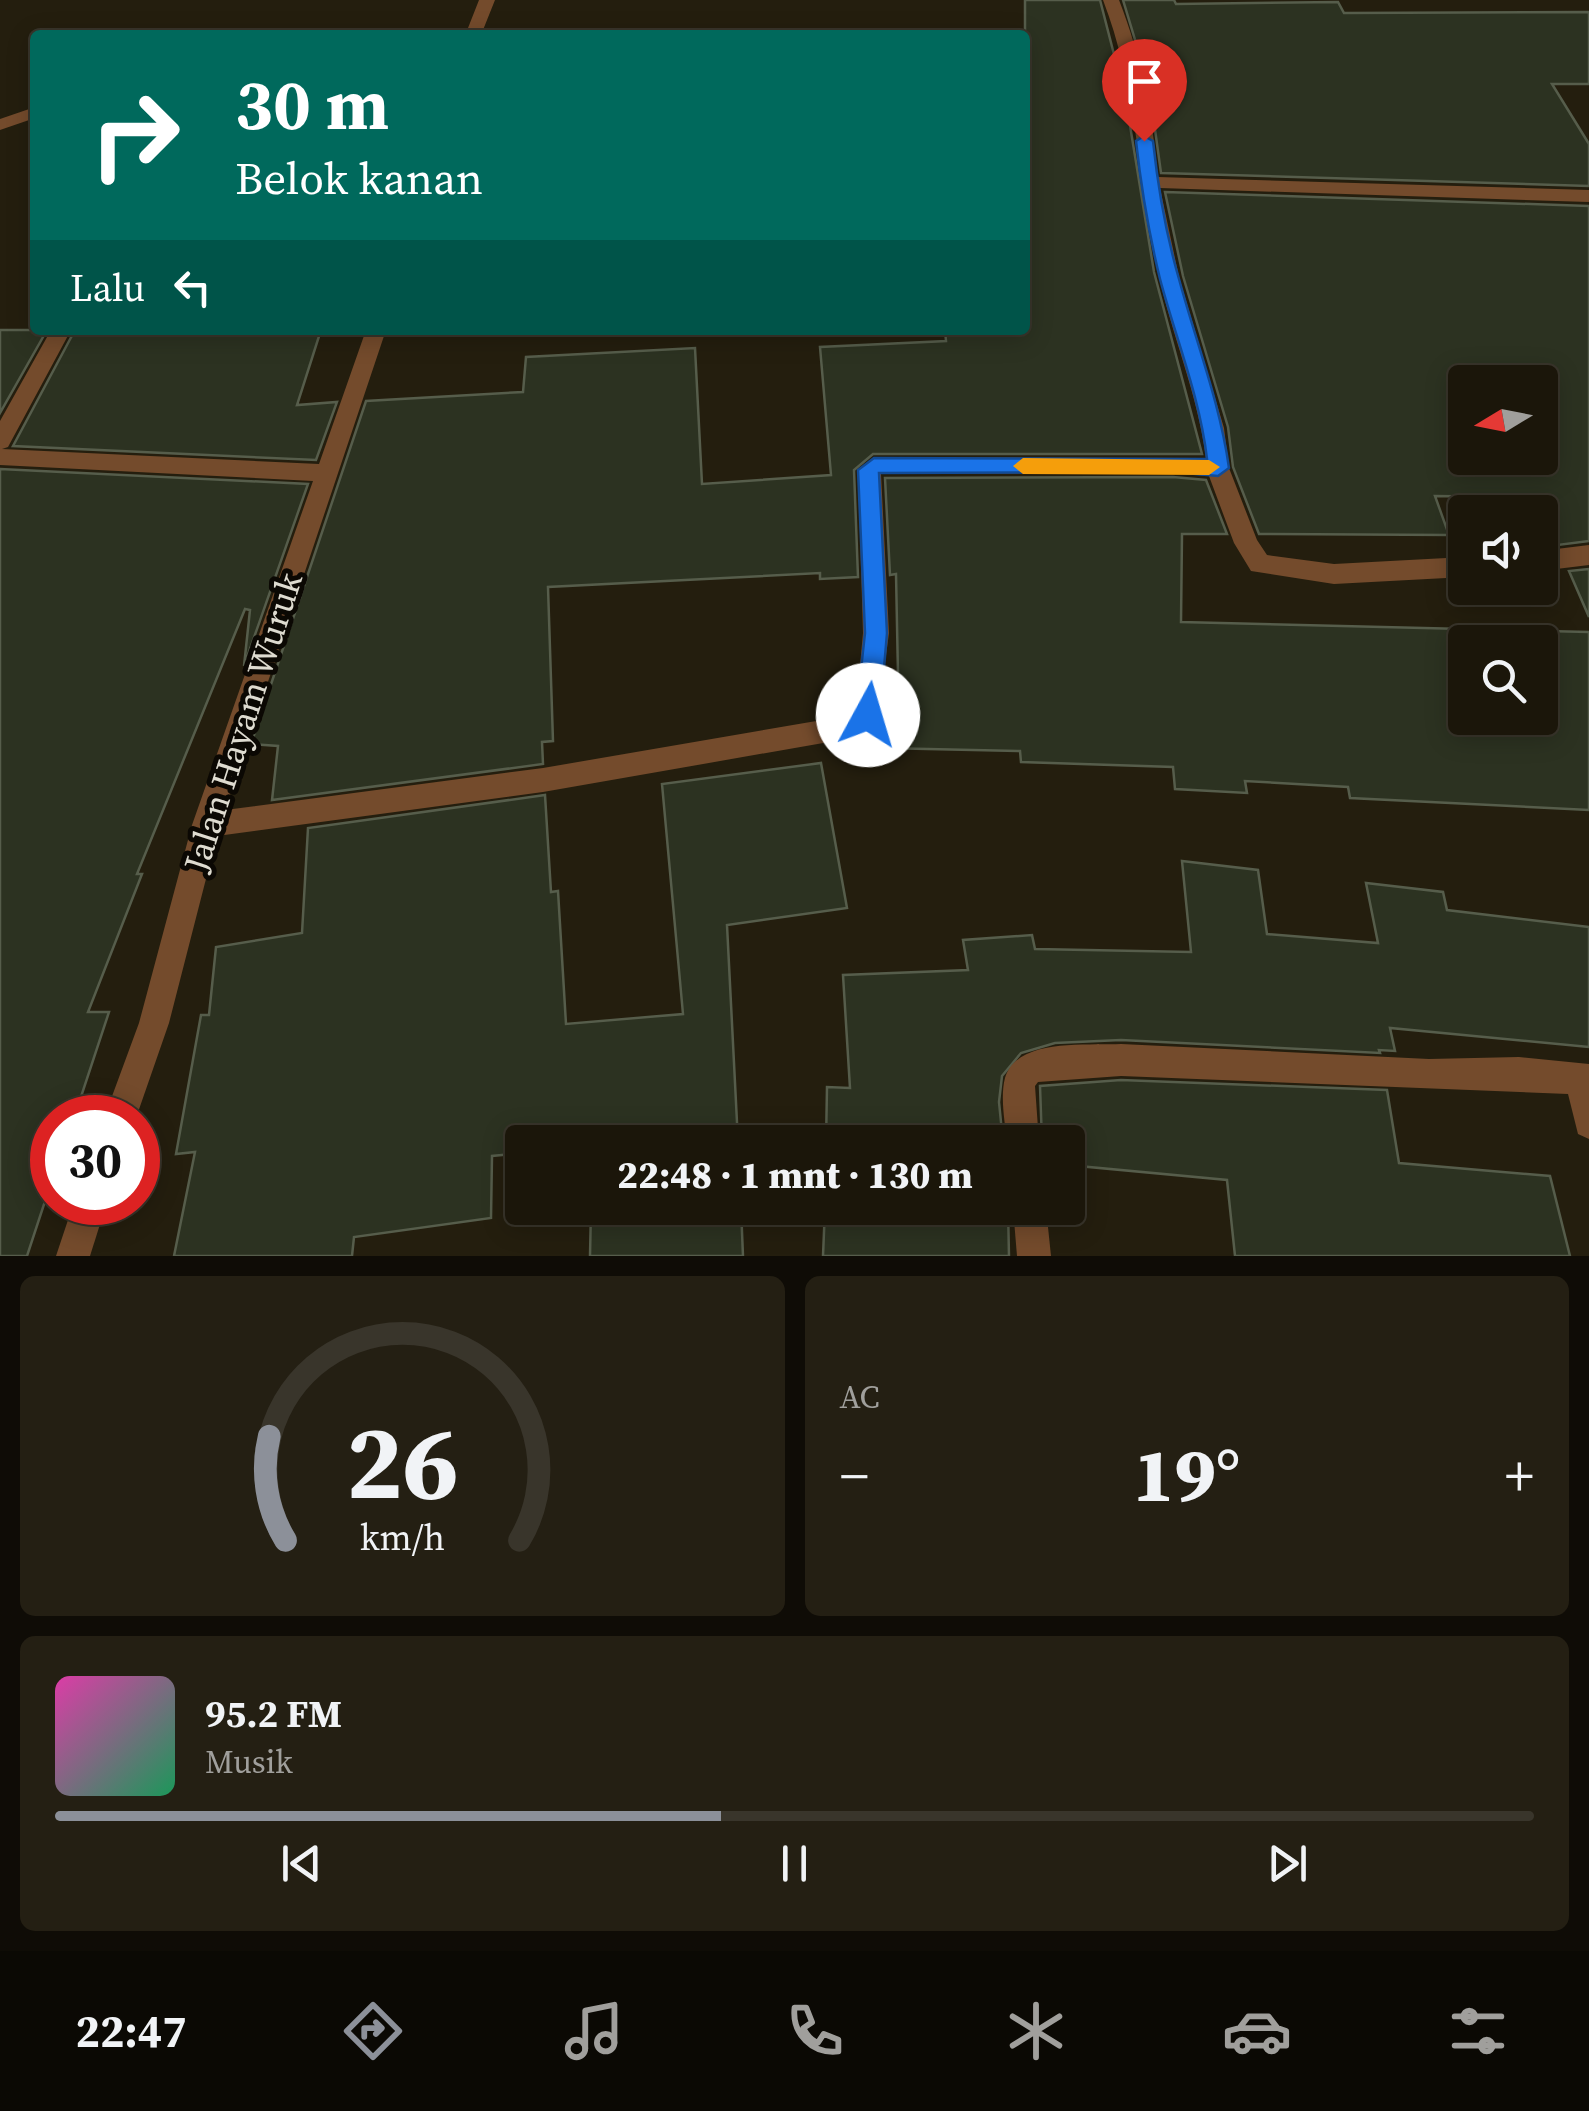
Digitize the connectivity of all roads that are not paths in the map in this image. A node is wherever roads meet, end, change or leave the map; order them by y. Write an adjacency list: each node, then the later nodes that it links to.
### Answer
1 (487, 0): 3 (street)
2 (1111, 0): 6 (street)
3 (476, 30)
4 (30, 114): 5 (street)
5 (0, 125)
6 (1148, 182): 7 (street); 12 (street)
7 (1589, 196)
8 (58, 335): 10 (street)
9 (374, 335): 13 (street, Jalan Hayam Wuruk)
10 (0, 442)
11 (0, 457): 13 (street)
12 (1218, 468): 16 (street); 17 (street)
13 (325, 473): 17 (street, Jalan Hayam Wuruk)
14 (1589, 554): 15 (street)
15 (1558, 558)
16 (1448, 568)
17 (206, 826): 19 (street, Jalan Hayam Wuruk)
18 (1586, 1080): 20 (street); 21 (street)
19 (128, 1095)
20 (1589, 1122)
21 (1022, 1125)
22 (83, 1225): 24 (street)
23 (1031, 1225): 25 (street)
24 (73, 1256)
25 (1034, 1256)

